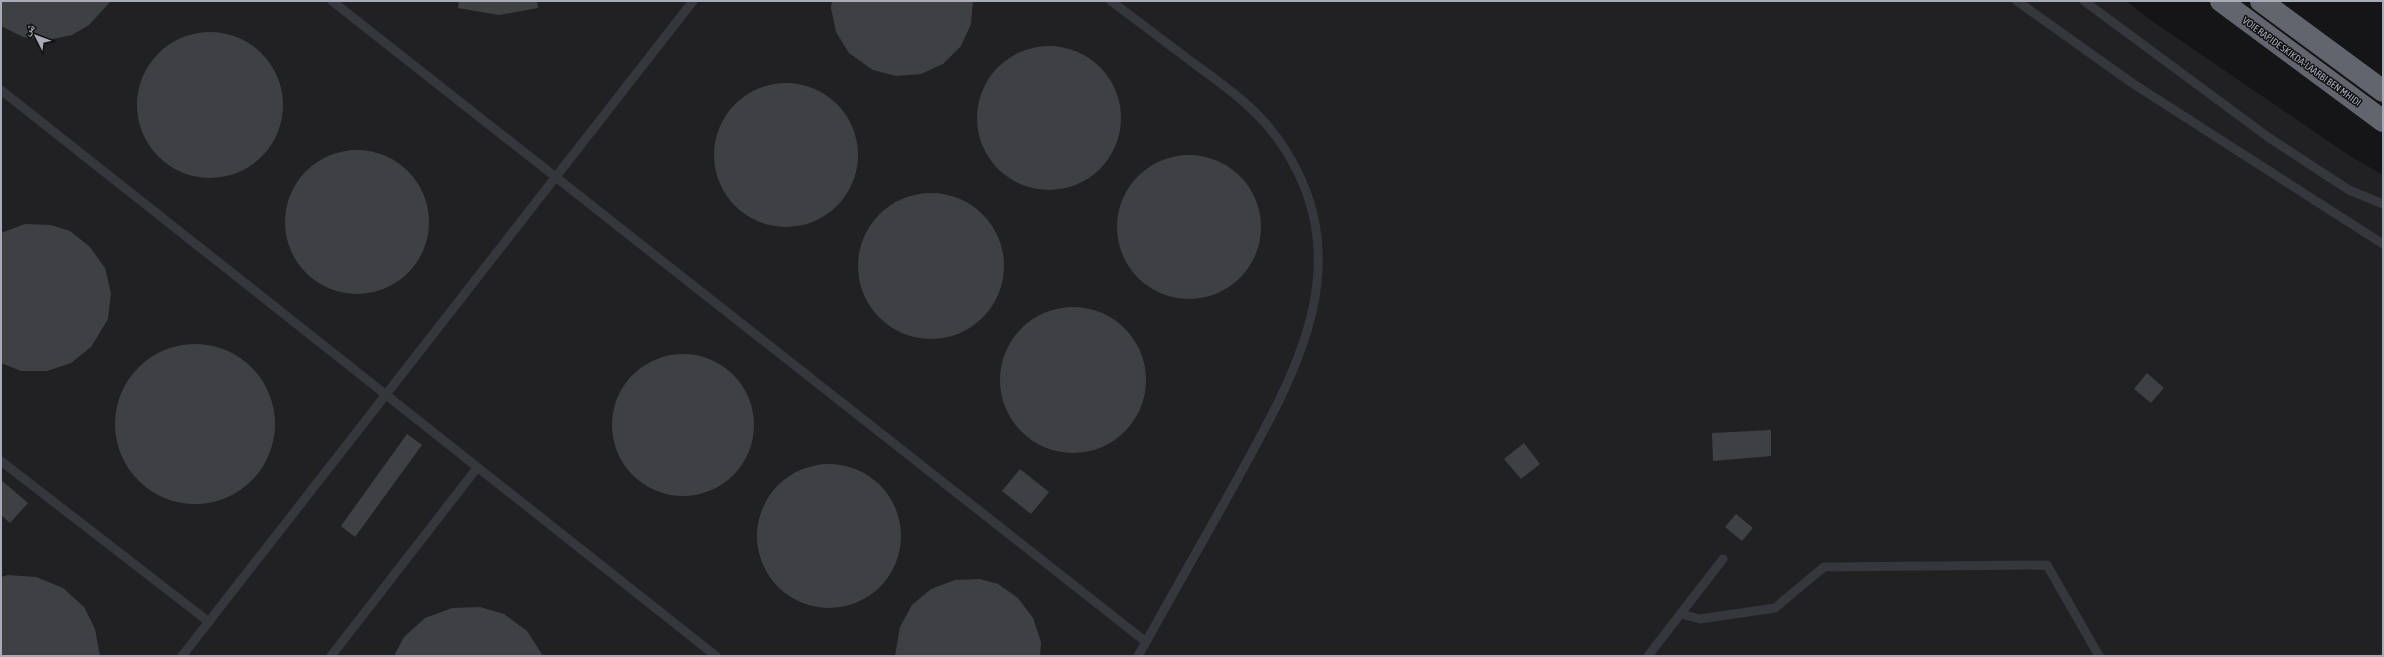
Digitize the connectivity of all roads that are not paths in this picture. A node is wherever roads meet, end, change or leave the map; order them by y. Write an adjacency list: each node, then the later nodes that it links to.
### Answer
1 (332, 1): 11 (lane)
2 (693, 1): 11 (lane)
3 (1111, 1): 20 (lane)
4 (2017, 1): 13 (lane)
5 (2084, 1): 12 (lane)
6 (2221, 1): 10 (highway, VOIE RAPIDE SKIKDA-LAARBI BEN MHIDI)
7 (2261, 1): 9 (highway)
8 (1, 90): 14 (lane)
9 (2383, 91)
10 (2383, 121)
11 (556, 177): 14 (lane); 20 (lane)
12 (2383, 204)
13 (2383, 244)
14 (386, 395): 16 (lane); 19 (lane)
15 (1, 461): 19 (lane)
16 (477, 468): 22 (lane); 23 (lane)
17 (1723, 559): 18 (lane)
18 (1681, 614): 25 (lane); 26 (lane)
19 (208, 622): 21 (lane)
20 (1146, 642): 24 (lane)
21 (182, 656)
22 (331, 656)
23 (716, 656)
24 (1138, 656)
25 (1648, 656)
26 (2099, 656)

